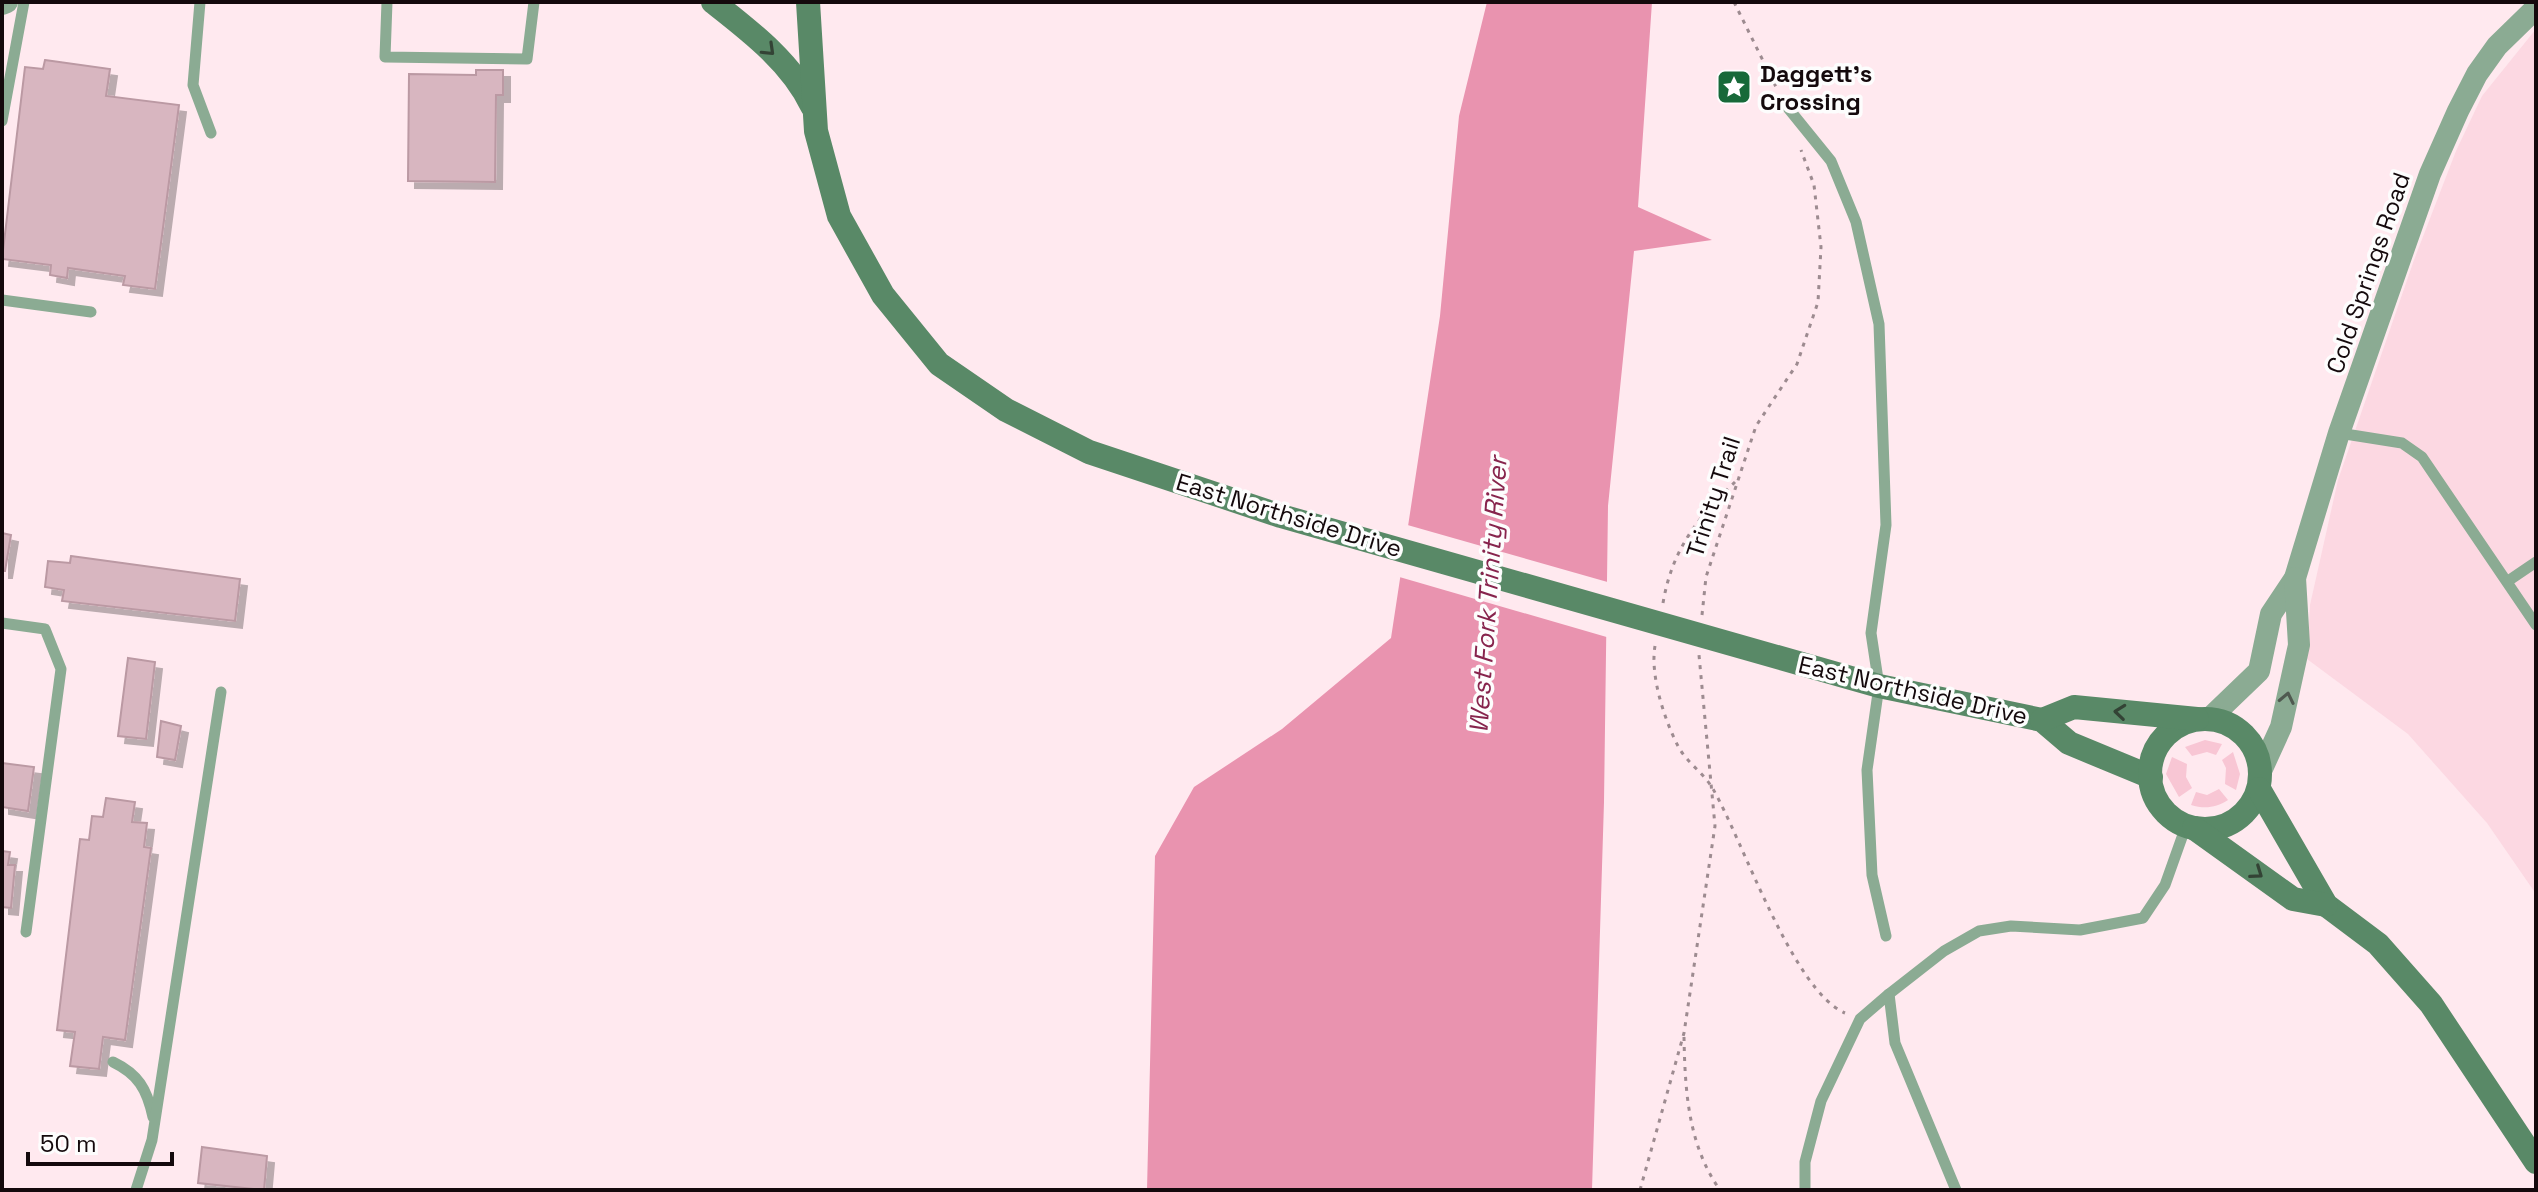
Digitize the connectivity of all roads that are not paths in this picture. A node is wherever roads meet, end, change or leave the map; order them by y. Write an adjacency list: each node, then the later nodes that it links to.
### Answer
1 (24, 2): 10 (lane)
2 (200, 2): 11 (lane)
3 (387, 2): 4 (lane)
4 (534, 2)
5 (713, 2): 9 (street, one-way to 9)
6 (808, 2): 9 (street, East Northside Drive)
7 (2536, 8): 14 (street, Cold Springs Road)
8 (1784, 103): 20 (lane)
9 (813, 108): 20 (street, East Northside Drive)
10 (2, 121)
11 (211, 133)
12 (2, 300): 13 (lane)
13 (91, 312)
14 (2339, 433): 16 (street, Cold Springs Road); 17 (lane)
15 (2536, 562): 17 (lane)
16 (2295, 578): 23 (street, Cold Springs Road); 25 (street, Cold Springs Road, one-way to 16)
17 (2508, 581): 19 (lane)
18 (2, 623): 28 (lane)
19 (2536, 625)
20 (1879, 686): 22 (street, East Northside Drive); 29 (lane)
21 (221, 692): 32 (lane)
22 (2042, 720): 23 (street, East Northside Drive, one-way to 22); 24 (street, East Northside Drive)
23 (2203, 720): 24 (street); 25 (street)
24 (2151, 777): 26 (street)
25 (2260, 780): 26 (street); 27 (street)
26 (2190, 827): 27 (street, one-way to 27); 30 (lane)
27 (2326, 905): 33 (street)
28 (26, 932)
29 (1886, 936)
30 (1889, 994): 35 (lane); 36 (lane)
31 (113, 1062): 32 (lane)
32 (154, 1125): 34 (lane)
33 (2536, 1162)
34 (136, 1190)
35 (1805, 1190)
36 (1956, 1190)

